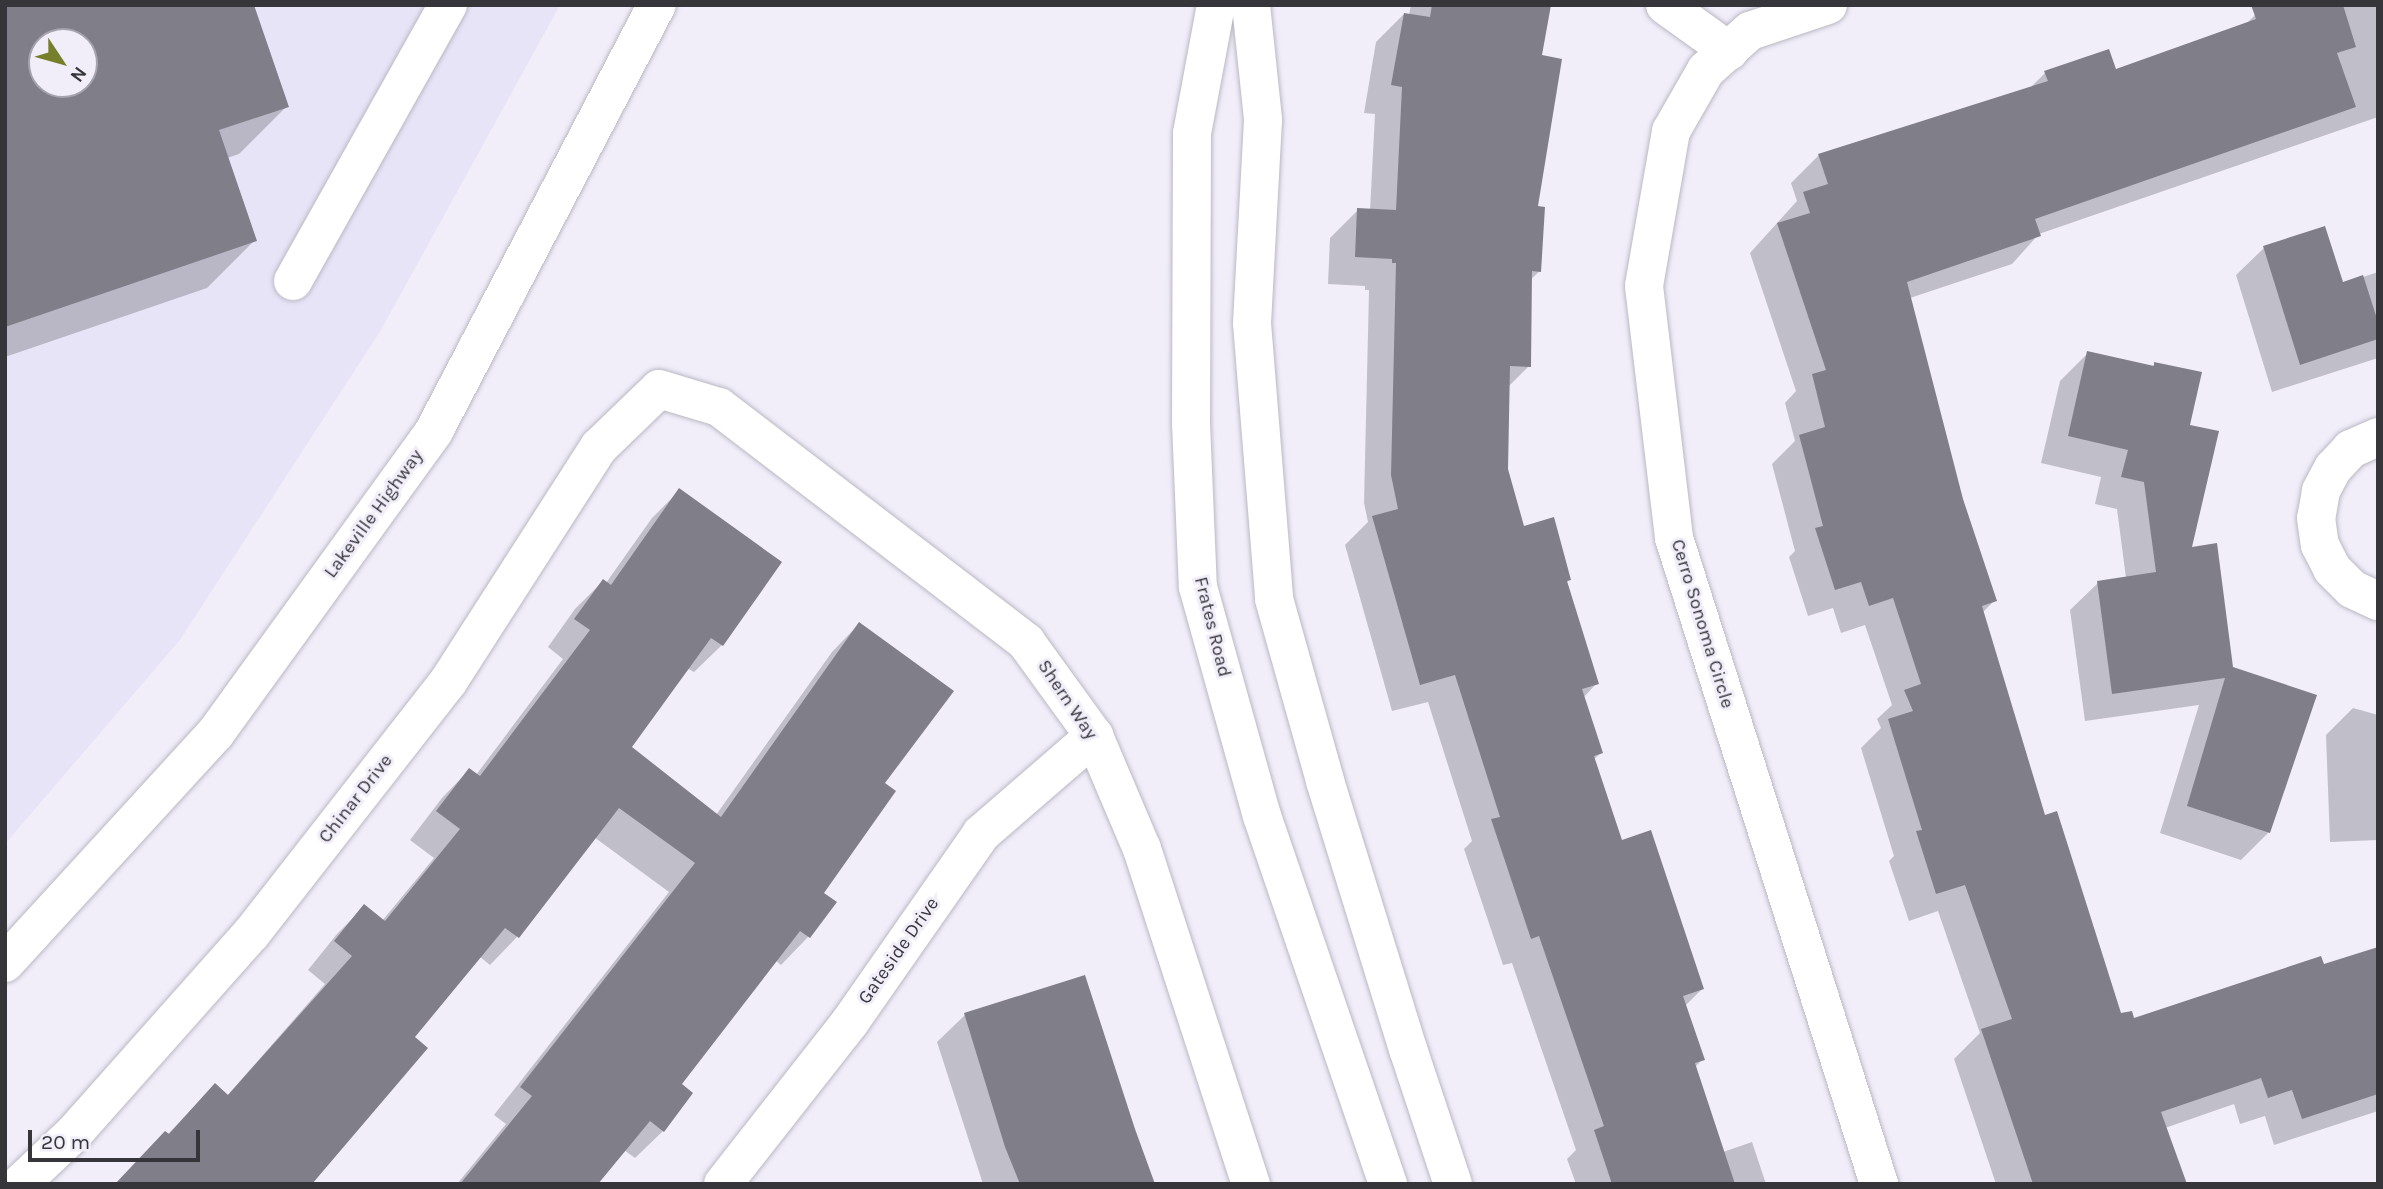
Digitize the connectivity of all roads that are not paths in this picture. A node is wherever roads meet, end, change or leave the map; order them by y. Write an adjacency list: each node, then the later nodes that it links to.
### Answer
1 (447, 5): 8 (street)
2 (657, 5): 13 (street, Lakeville Highway)
3 (1216, 5): 17 (street, Frates Road)
4 (1251, 5): 18 (street)
5 (1665, 5): 7 (street)
6 (1828, 5): 7 (street, Cerro Sonoma Circle)
7 (1728, 51): 19 (street, Cerro Sonoma Circle)
8 (293, 281)
9 (659, 389): 12 (street, Shern Way); 14 (street, Chinar Drive)
10 (2378, 437): 11 (street)
11 (2378, 601)
12 (1094, 736): 15 (street, Gateside Drive); 16 (street, Shern Way)
13 (5, 964)
14 (20, 1184)
15 (723, 1184)
16 (1251, 1184)
17 (1388, 1184)
18 (1453, 1184)
19 (1880, 1184)

